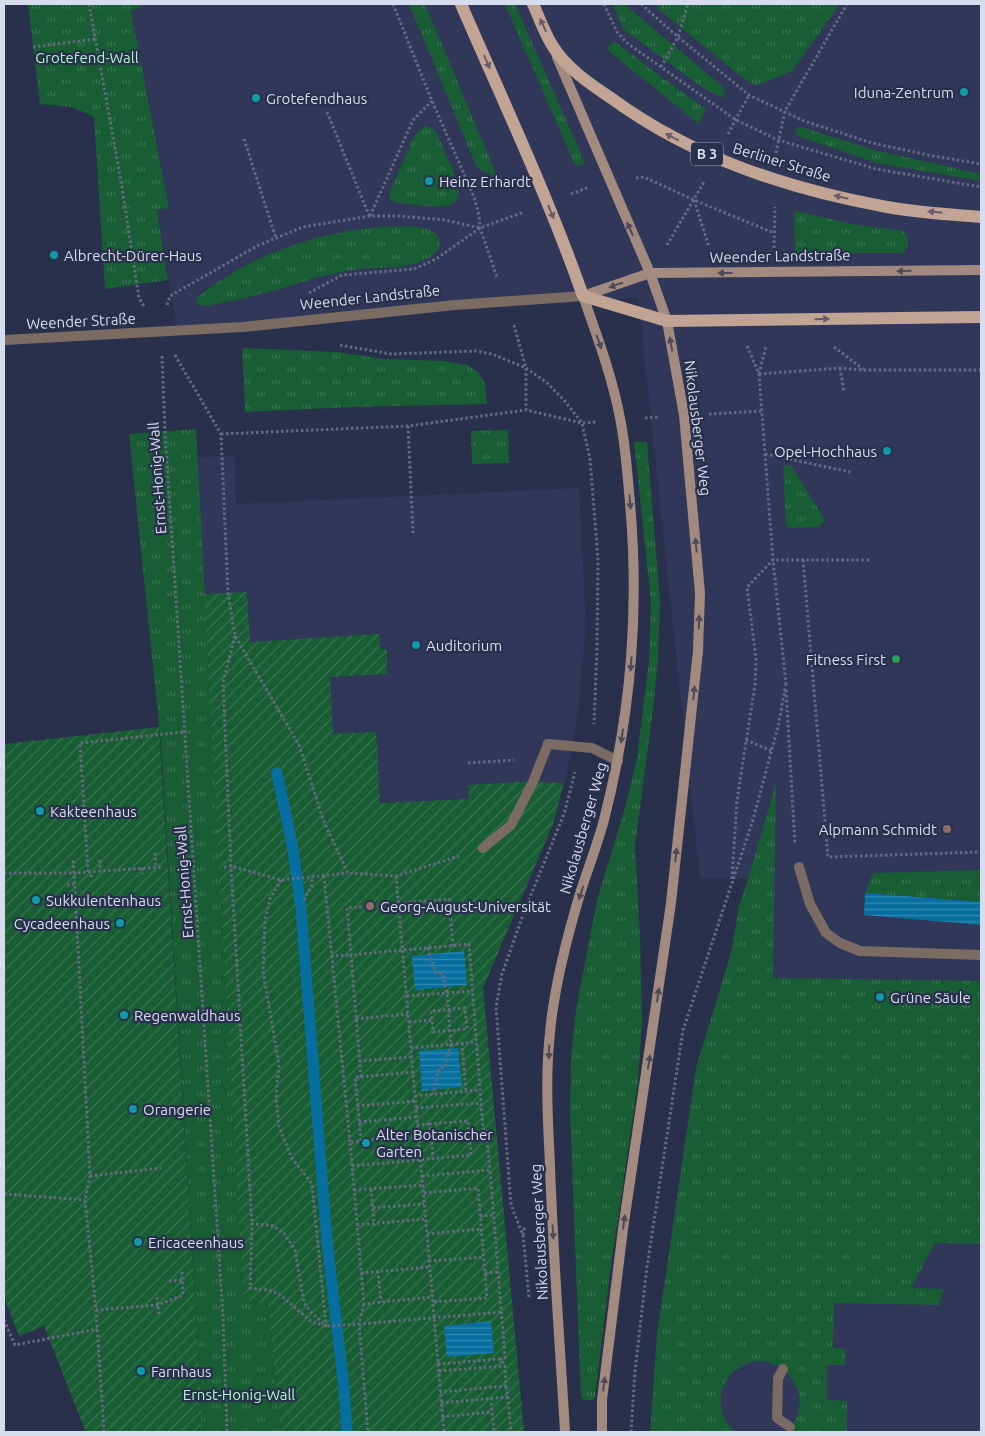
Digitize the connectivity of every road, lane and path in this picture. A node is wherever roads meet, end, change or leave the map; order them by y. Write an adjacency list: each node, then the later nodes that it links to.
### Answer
1 (89, 4): 10 (path)
2 (394, 4): 15 (path)
3 (461, 4): 33 (main road, one-way to 33)
4 (533, 4): 11 (main road, Berliner Straße / B 3, one-way to 4)
5 (604, 4): 13 (path)
6 (641, 4): 9 (path)
7 (688, 4): 9 (path)
8 (847, 4): 17 (path)
9 (678, 37): 13 (path); 14 (path)
10 (96, 39): 12 (path); 36 (path)
11 (552, 46): 22 (main road, Berliner Straße / B 3, one-way to 11); 31 (street, Berliner Straße, one-way to 11)
12 (33, 47)
13 (661, 67): 18 (path)
14 (749, 95): 17 (path); 18 (path)
15 (432, 101): 24 (path); 26 (path)
16 (327, 112): 24 (path)
17 (785, 112): 20 (path); 21 (path)
18 (736, 120): 20 (path)
19 (244, 138): 28 (path)
20 (778, 140): 22 (path); 23 (path)
21 (981, 164)
22 (775, 181): 25 (main road, Berliner Straße / B 3, one-way to 22); 27 (path)
23 (981, 187)
24 (370, 216): 26 (path); 28 (path)
25 (981, 217)
26 (480, 228): 30 (path)
27 (774, 232): 31 (path); 32 (path)
28 (276, 238): 36 (path)
29 (981, 270): 32 (street, Weender Landstraße, one-way to 32)
30 (389, 271)
31 (650, 273): 32 (street, Weender Landstraße, one-way to 31); 33 (street, Weender Landstraße, one-way to 33); 35 (street, Berliner Straße)
32 (774, 273)
33 (582, 296): 35 (main road, Weender Landstraße); 36 (street, Weender Landstraße); 58 (street, Nikolausberger Weg, one-way to 58)
34 (981, 317): 35 (main road, Weender Landstraße, one-way to 34)
35 (667, 321): 193 (street, Nikolausberger Weg, one-way to 35)
36 (161, 331): 37 (street, Weender Straße); 44 (path); 53 (path, Ernst-Honig-Wall)
37 (4, 340)
38 (391, 354): 55 (path)
39 (840, 368): 40 (path); 41 (path); 45 (path)
40 (981, 370)
41 (844, 391)
42 (526, 410): 43 (path)
43 (408, 426): 44 (path); 47 (path)
44 (221, 434): 51 (path)
45 (765, 454): 46 (path); 48 (path)
46 (850, 472)
47 (413, 533)
48 (773, 560): 49 (path); 52 (path); 54 (path)
49 (803, 560): 50 (path); 61 (path)
50 (868, 560)
51 (235, 636): 66 (path); 75 (path)
52 (786, 684): 56 (path); 68 (path)
53 (185, 732): 73 (path); 187 (path, Ernst-Honig-Wall)
54 (746, 740): 56 (path); 84 (path)
55 (592, 748): 58 (street); 60 (street); 148 (path)
56 (772, 751): 84 (path)
57 (494, 761): 59 (path)
58 (618, 761): 192 (street, Nikolausberger Weg, one-way to 192)
59 (468, 763)
60 (483, 848): 78 (path)
61 (981, 852)
62 (155, 854): 70 (path)
63 (73, 858): 72 (path)
64 (100, 860): 71 (path)
65 (224, 866): 66 (path)
66 (231, 866): 81 (path); 143 (path)
67 (162, 867): 70 (path)
68 (799, 867): 91 (street)
69 (142, 868): 70 (path); 71 (path); 76 (path)
70 (156, 868)
71 (100, 871): 73 (path)
72 (74, 872): 73 (path); 74 (path); 82 (path)
73 (90, 872): 79 (path)
74 (4, 873)
75 (348, 873): 77 (path); 78 (path)
76 (143, 874)
77 (324, 876): 80 (path); 92 (path)
78 (396, 876): 86 (path)
79 (91, 877)
80 (312, 878): 81 (path); 85 (path)
81 (281, 880): 171 (path)
82 (74, 884): 83 (path); 130 (path)
83 (67, 885)
84 (731, 885): 194 (path)
85 (304, 900)
86 (399, 904): 87 (path); 89 (path); 90 (path)
87 (453, 946): 88 (path); 93 (path)
88 (428, 948): 89 (path); 94 (path)
89 (403, 950): 90 (path); 95 (path)
90 (351, 955): 92 (path); 98 (path)
91 (981, 955)
92 (331, 956): 124 (path)
93 (473, 990): 94 (path); 102 (path)
94 (446, 993): 95 (path); 96 (path)
95 (407, 996): 97 (path)
96 (448, 1009): 99 (path); 101 (path); 101 (path)
97 (408, 1014): 98 (path); 100 (path)
98 (356, 1019): 107 (path)
99 (432, 1020): 100 (path); 101 (path)
100 (409, 1022): 105 (path)
101 (450, 1030): 104 (path)
102 (476, 1042): 103 (path); 110 (path)
103 (462, 1043): 104 (path); 111 (path)
104 (450, 1044): 105 (path); 112 (path)
105 (411, 1048): 106 (path)
106 (412, 1057): 107 (path); 108 (path)
107 (360, 1061): 109 (path)
108 (413, 1072): 109 (path); 113 (path)
109 (361, 1076): 116 (path)
110 (480, 1090): 111 (path); 115 (path)
111 (466, 1091): 112 (path)
112 (433, 1094): 113 (path)
113 (415, 1096): 114 (path)
114 (416, 1101): 116 (path); 117 (path)
115 (481, 1102): 117 (path); 129 (path)
116 (358, 1106): 119 (path)
117 (416, 1108): 118 (path)
118 (417, 1117): 119 (path); 121 (path)
119 (359, 1122): 123 (path)
120 (430, 1124): 121 (path); 125 (path); 125 (path)
121 (417, 1125): 122 (path)
122 (419, 1136): 123 (path); 126 (path)
123 (361, 1141): 124 (path)
124 (350, 1142): 127 (path)
125 (433, 1158): 126 (path)
126 (420, 1160): 127 (path); 131 (path)
127 (352, 1166): 134 (path)
128 (161, 1168): 130 (path)
129 (490, 1170): 131 (path); 140 (path)
130 (90, 1176): 137 (path)
131 (422, 1176): 132 (path)
132 (422, 1185): 133 (path); 135 (path)
133 (371, 1189): 134 (path); 139 (path)
134 (354, 1190): 145 (path)
135 (424, 1193): 138 (path); 141 (path)
136 (4, 1194): 137 (path)
137 (85, 1200): 165 (path)
138 (424, 1204): 139 (path); 142 (path)
139 (373, 1208): 144 (path)
140 (493, 1214): 141 (path); 154 (path)
141 (480, 1216): 146 (path)
142 (426, 1219): 144 (path); 147 (path)
143 (252, 1224): 171 (path); 171 (path)
144 (374, 1224): 145 (path)
145 (357, 1225): 155 (path)
146 (481, 1229): 147 (path); 149 (path)
147 (427, 1234): 150 (path)
148 (523, 1235)
149 (484, 1257): 150 (path); 156 (path)
150 (429, 1262): 151 (path)
151 (430, 1267): 152 (path); 160 (path)
152 (378, 1271): 155 (path); 161 (path)
153 (182, 1272): 157 (path)
154 (498, 1272): 156 (path); 166 (path)
155 (361, 1273): 163 (path)
156 (485, 1273): 162 (path)
157 (182, 1280): 158 (path); 164 (path)
158 (170, 1281)
159 (157, 1297): 164 (path)
160 (433, 1298): 161 (path); 162 (path)
161 (381, 1302): 163 (path)
162 (433, 1302): 168 (path)
163 (364, 1304): 170 (path)
164 (158, 1305): 165 (path); 167 (path)
165 (96, 1310): 172 (path)
166 (502, 1312): 168 (path); 173 (path)
167 (159, 1314)
168 (434, 1318): 170 (path); 174 (path)
169 (4, 1320): 172 (path)
170 (359, 1324): 171 (path); 188 (path)
171 (326, 1326)
172 (97, 1329): 186 (path)
173 (500, 1359): 174 (path); 175 (path)
174 (438, 1364): 177 (path)
175 (505, 1366): 177 (path); 178 (path)
176 (783, 1369): 185 (street)
177 (438, 1371): 179 (path)
178 (506, 1386): 179 (path); 180 (path)
179 (440, 1392): 182 (path)
180 (508, 1397): 181 (path); 191 (path)
181 (490, 1398): 182 (path); 183 (path)
182 (442, 1403): 184 (path)
183 (492, 1412): 184 (path); 190 (path)
184 (442, 1417): 189 (path)
185 (790, 1427)
186 (104, 1432)
187 (226, 1432)
188 (368, 1432)
189 (444, 1432)
190 (494, 1432)
191 (511, 1432)
192 (565, 1432)
193 (602, 1432)
194 (631, 1432)

